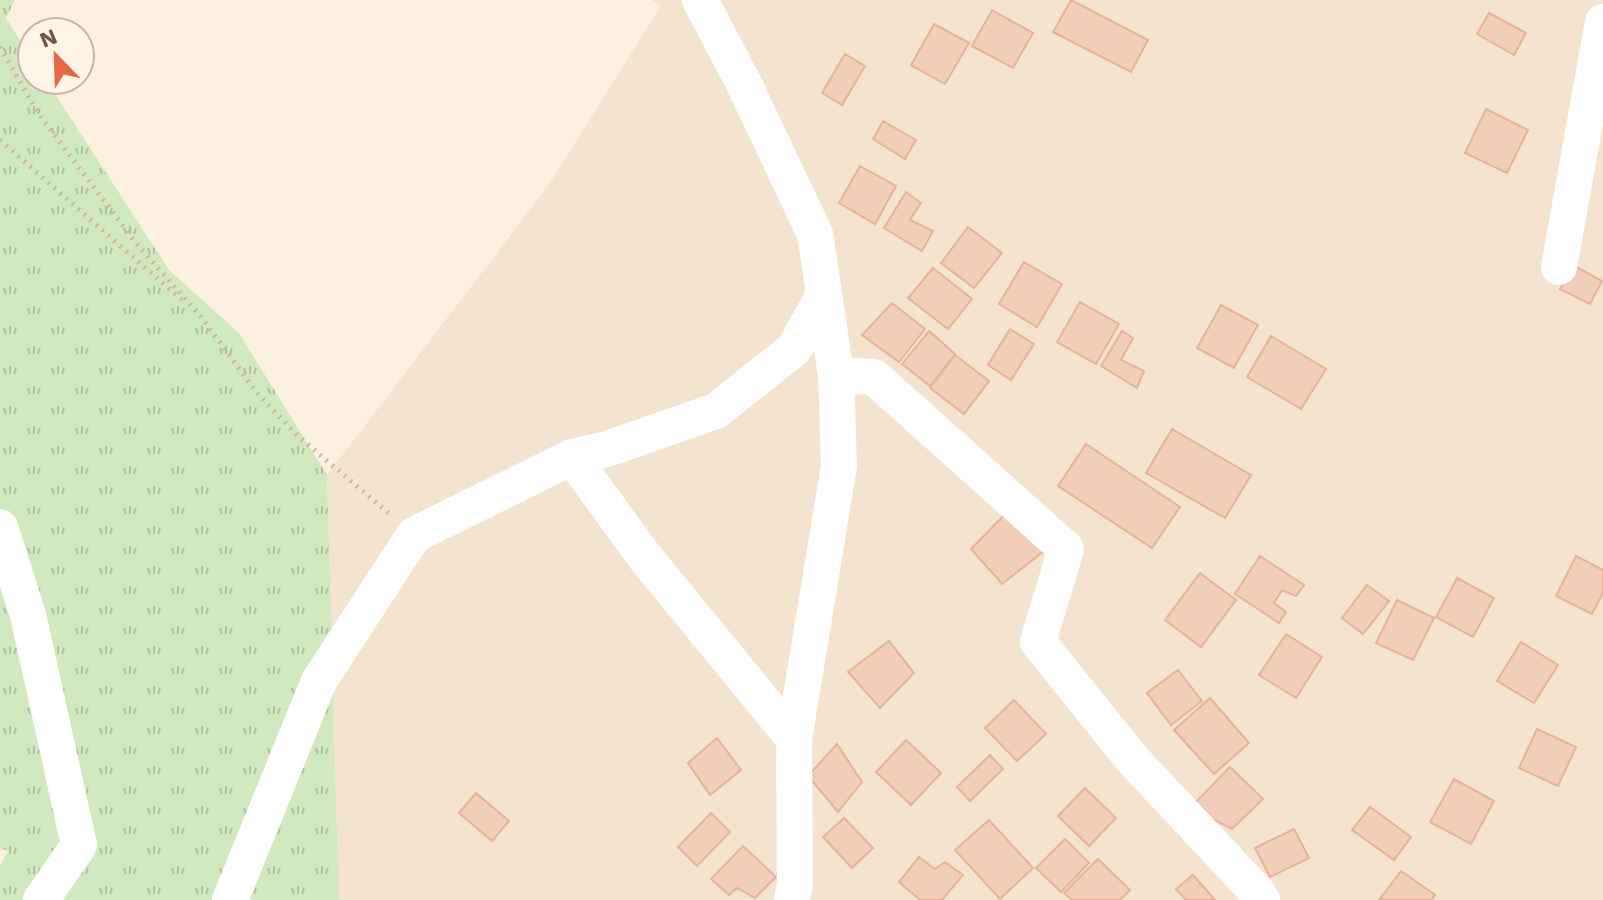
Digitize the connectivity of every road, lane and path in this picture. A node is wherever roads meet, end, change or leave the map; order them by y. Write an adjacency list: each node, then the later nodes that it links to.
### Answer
1 (700, 0): 6 (street)
2 (1603, 22): 5 (street)
3 (0, 47): 7 (path)
4 (0, 140): 7 (path)
5 (1559, 267)
6 (824, 294): 8 (street); 9 (street)
7 (202, 318): 11 (path)
8 (836, 375): 12 (street); 16 (street)
9 (572, 457): 11 (street); 12 (street)
10 (0, 527): 14 (street)
11 (414, 535): 15 (street)
12 (794, 739): 13 (street)
13 (795, 895)
14 (41, 900)
15 (230, 900)
16 (1262, 900)

